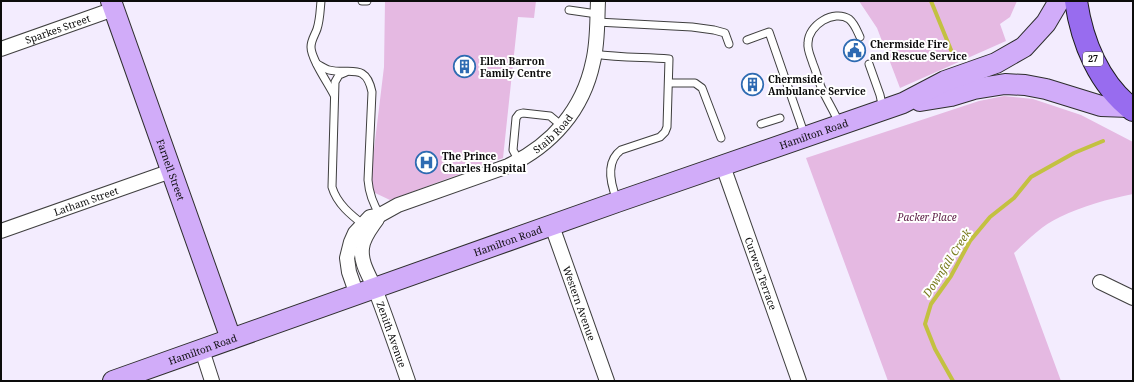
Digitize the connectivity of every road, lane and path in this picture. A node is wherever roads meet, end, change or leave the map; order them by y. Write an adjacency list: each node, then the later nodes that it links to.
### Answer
1 (321, 1): 14 (lane)
2 (362, 1): 3 (lane)
3 (367, 1)
4 (1059, 1): 19 (main road, Hamilton Road)
5 (1076, 1): 20 (main road, 27)
6 (113, 5): 12 (street, Sparkes Street); 30 (main road, Farnell Street)
7 (569, 10): 8 (lane)
8 (597, 12): 11 (lane); 13 (street, Staib Road)
9 (860, 37): 24 (lane)
10 (747, 40): 26 (lane)
11 (729, 44)
12 (1, 49)
13 (595, 54): 17 (lane); 25 (street, Staib Road)
14 (317, 64): 16 (lane); 18 (lane)
15 (869, 64): 21 (lane)
16 (348, 71): 18 (lane); 32 (lane)
17 (669, 83): 27 (lane); 31 (lane)
18 (334, 95): 33 (lane)
19 (903, 103): 20 (main road, Hamilton Road); 21 (main road, Hamilton Road)
20 (1131, 108)
21 (883, 110): 24 (main road, Hamilton Road)
22 (780, 118): 23 (lane)
23 (761, 124)
24 (840, 125): 26 (main road, Hamilton Road)
25 (562, 126): 28 (street, Staib Road); 28 (lane)
26 (806, 137): 29 (main road, Hamilton Road)
27 (721, 138)
28 (519, 161): 32 (street, Staib Road)
29 (723, 166): 31 (main road, Hamilton Road); 45 (street, Curwen Terrace)
30 (171, 171): 35 (street, Latham Street); 39 (main road, Farnell Street)
31 (617, 202): 34 (main road, Hamilton Road)
32 (380, 215): 33 (street, Staib Road)
33 (366, 226): 37 (street, Staib Road); 37 (street, Staib Road)
34 (552, 226): 37 (main road, Hamilton Road); 44 (street, Western Avenue)
35 (1, 231)
36 (1100, 282): 38 (street)
37 (366, 292): 39 (main road, Hamilton Road); 43 (street, Zenith Avenue)
38 (1133, 298)
39 (232, 339): 40 (main road, Hamilton Road)
40 (202, 350): 41 (main road, Hamilton Road); 42 (street)
41 (113, 381)
42 (212, 381)
43 (408, 381)
44 (607, 381)
45 (799, 381)

